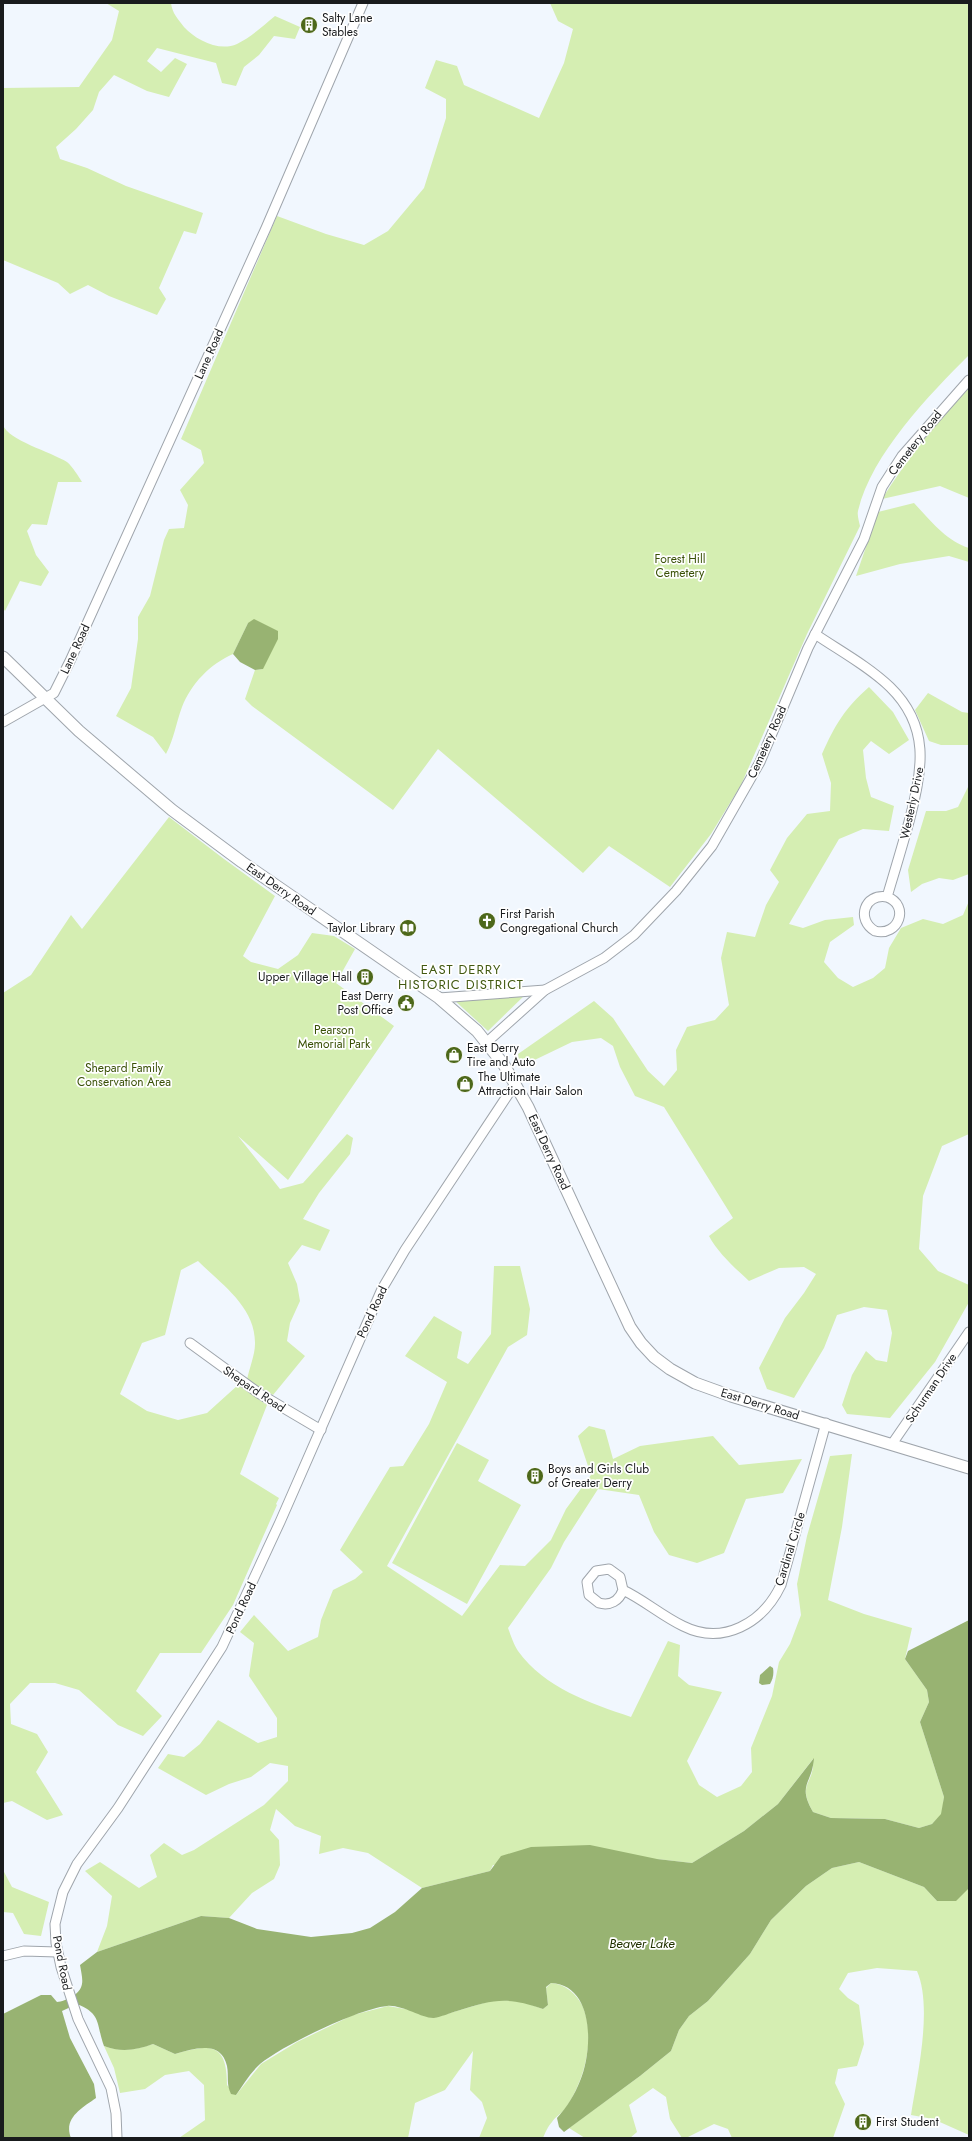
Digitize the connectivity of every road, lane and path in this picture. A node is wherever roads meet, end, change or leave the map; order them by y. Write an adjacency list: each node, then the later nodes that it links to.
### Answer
1 (363, 3): 5 (street, Lane Road)
2 (969, 380): 3 (street, Cemetery Road)
3 (815, 634): 7 (street, Westerly Drive); 8 (street, Cemetery Road)
4 (3, 657): 5 (street, East Derry Road)
5 (46, 699): 6 (street); 9 (street, East Derry Road)
6 (3, 722)
7 (887, 897): 7 (street)
8 (545, 990): 9 (street); 10 (street, Cemetery Road)
9 (439, 998): 10 (street, East Derry Road)
10 (487, 1042): 11 (street, East Derry Road)
11 (515, 1084): 14 (street, East Derry Road); 15 (street, Pond Road)
12 (969, 1332): 16 (street, Schurman Drive)
13 (190, 1343): 15 (street, Shepard Road)
14 (826, 1423): 16 (street, East Derry Road); 18 (street, Cardinal Circle)
15 (321, 1430): 19 (street, Pond Road)
16 (892, 1444): 17 (street, East Derry Road)
17 (969, 1468)
18 (623, 1590): 18 (street)
19 (57, 1952): 20 (street); 21 (street, Pond Road)
20 (3, 1956)
21 (117, 2138)

